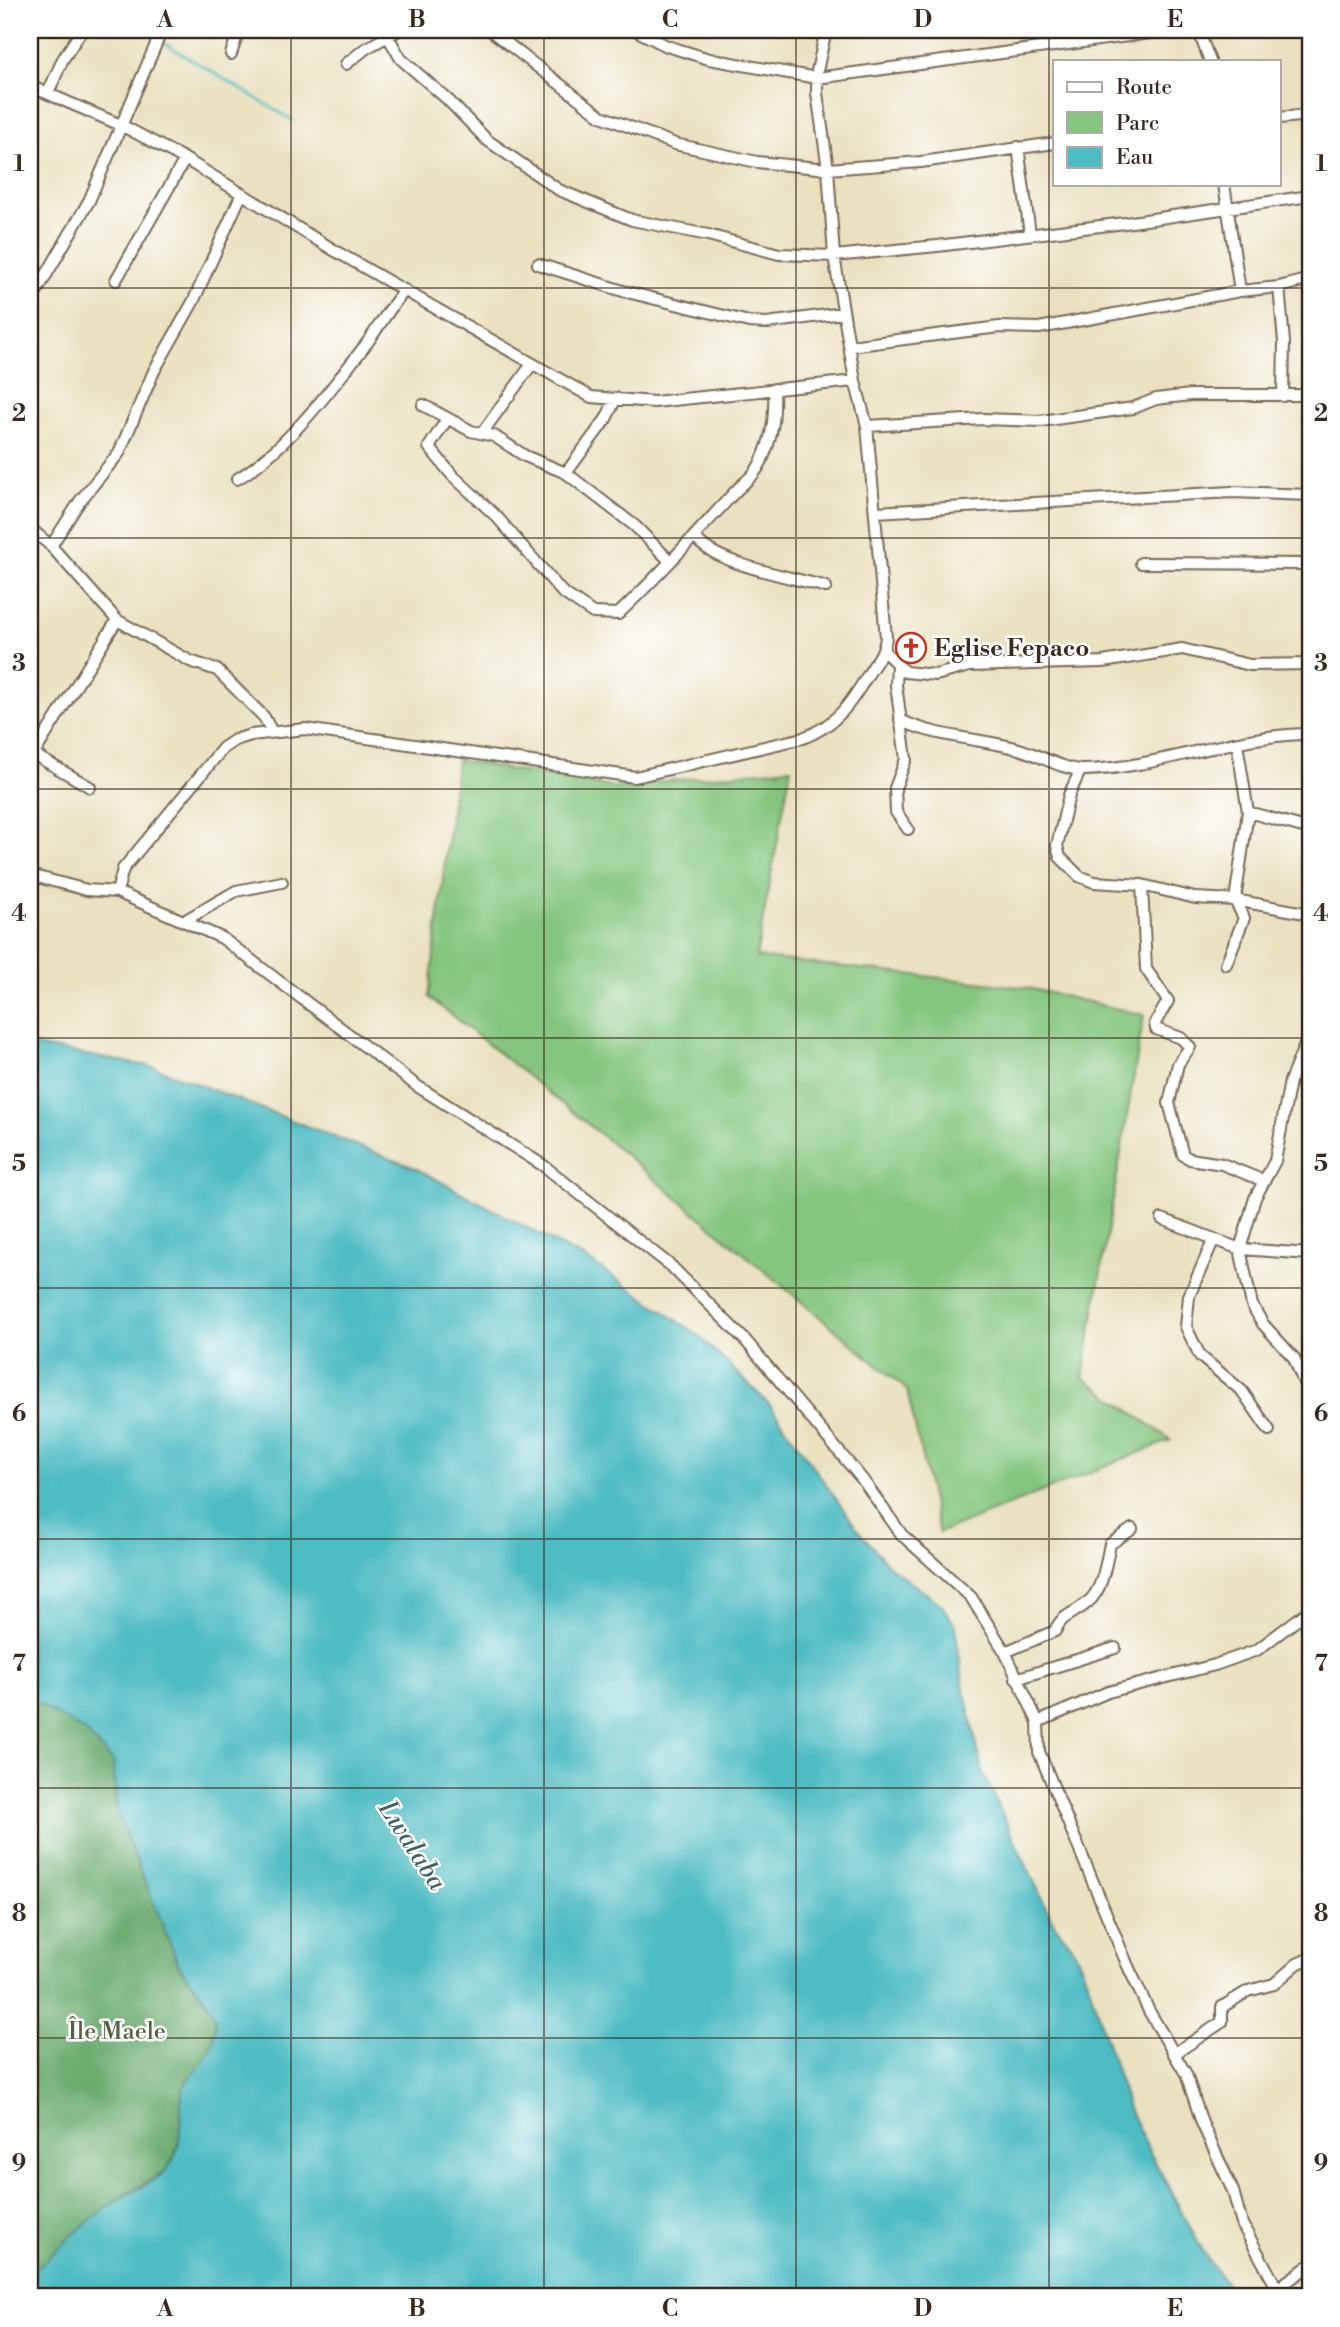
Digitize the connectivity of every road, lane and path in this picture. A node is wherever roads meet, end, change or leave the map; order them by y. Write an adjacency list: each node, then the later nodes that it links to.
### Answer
1 (82, 30): 16 (street)
2 (239, 30): 11 (street)
3 (399, 30): 9 (street)
4 (490, 30): 23 (street)
5 (635, 30): 14 (street)
6 (826, 30): 14 (street)
7 (1172, 30): 14 (street)
8 (1200, 30): 12 (street)
9 (387, 35): 13 (street); 29 (street)
10 (160, 36): 19 (street)
11 (232, 54)
12 (1210, 60)
13 (346, 64)
14 (817, 78): 23 (street)
15 (30, 86): 16 (street)
16 (48, 93): 19 (street)
17 (1310, 115): 18 (street)
18 (1280, 118)
19 (123, 126): 22 (street); 36 (street)
20 (1053, 143): 21 (street)
21 (1018, 147): 23 (street); 28 (street)
22 (185, 159): 25 (street); 32 (street)
23 (828, 169): 29 (street)
24 (1224, 186): 27 (street)
25 (242, 193): 34 (street); 55 (street)
26 (1310, 196): 27 (street)
27 (1229, 208): 28 (street); 35 (street)
28 (1030, 234): 29 (street)
29 (834, 256): 37 (street)
30 (538, 264): 37 (street)
31 (1310, 279): 33 (street)
32 (116, 281)
33 (1279, 287): 35 (street); 43 (street)
34 (405, 290): 39 (street); 50 (street)
35 (1240, 291): 38 (street)
36 (30, 303)
37 (843, 313): 38 (street)
38 (850, 346): 40 (street)
39 (532, 364): 44 (street); 48 (street)
40 (855, 381): 41 (street); 47 (street)
41 (774, 389): 44 (street); 54 (street)
42 (1310, 395): 43 (street)
43 (1283, 396): 47 (street)
44 (616, 398): 49 (street)
45 (424, 405): 46 (street)
46 (447, 419): 48 (street); 56 (street)
47 (867, 426): 52 (street)
48 (482, 433): 49 (street)
49 (566, 473): 56 (street)
50 (237, 479)
51 (1310, 495): 52 (street)
52 (876, 512): 61 (street)
53 (30, 528): 55 (street)
54 (695, 537): 56 (street); 59 (street)
55 (51, 546): 60 (street)
56 (670, 561)
57 (1141, 563): 58 (street)
58 (1310, 564)
59 (826, 587)
60 (117, 620): 65 (street); 68 (street)
61 (884, 651): 63 (street); 65 (street)
62 (1310, 664): 63 (street)
63 (897, 666): 64 (street)
64 (900, 720): 69 (street); 72 (street)
65 (272, 732): 77 (street)
66 (1310, 734): 67 (street)
67 (1237, 743): 69 (street); 71 (street)
68 (32, 757): 70 (street)
69 (1080, 771): 76 (street)
70 (90, 787)
71 (1248, 812): 73 (street); 78 (street)
72 (908, 829)
73 (1310, 829)
74 (30, 875): 77 (street)
75 (282, 882): 80 (street)
76 (1142, 886): 78 (street); 83 (street)
77 (117, 892): 80 (street)
78 (1235, 900): 79 (street); 81 (street)
79 (1310, 914)
80 (184, 921): 93 (street)
81 (1226, 964)
82 (1310, 1033): 83 (street)
83 (1264, 1181): 86 (street)
84 (1162, 1219): 85 (street)
85 (1213, 1241): 86 (street); 89 (street)
86 (1240, 1249): 87 (street); 88 (street)
87 (1310, 1254)
88 (1310, 1397)
89 (1269, 1430)
90 (1132, 1529): 93 (street)
91 (1310, 1611): 95 (street)
92 (1115, 1648): 94 (street)
93 (1005, 1652): 94 (street)
94 (1016, 1679): 95 (street)
95 (1038, 1722): 97 (street)
96 (1310, 1958): 97 (street)
97 (1174, 2054): 99 (street)
98 (1310, 2265): 99 (street)
99 (1279, 2293)

